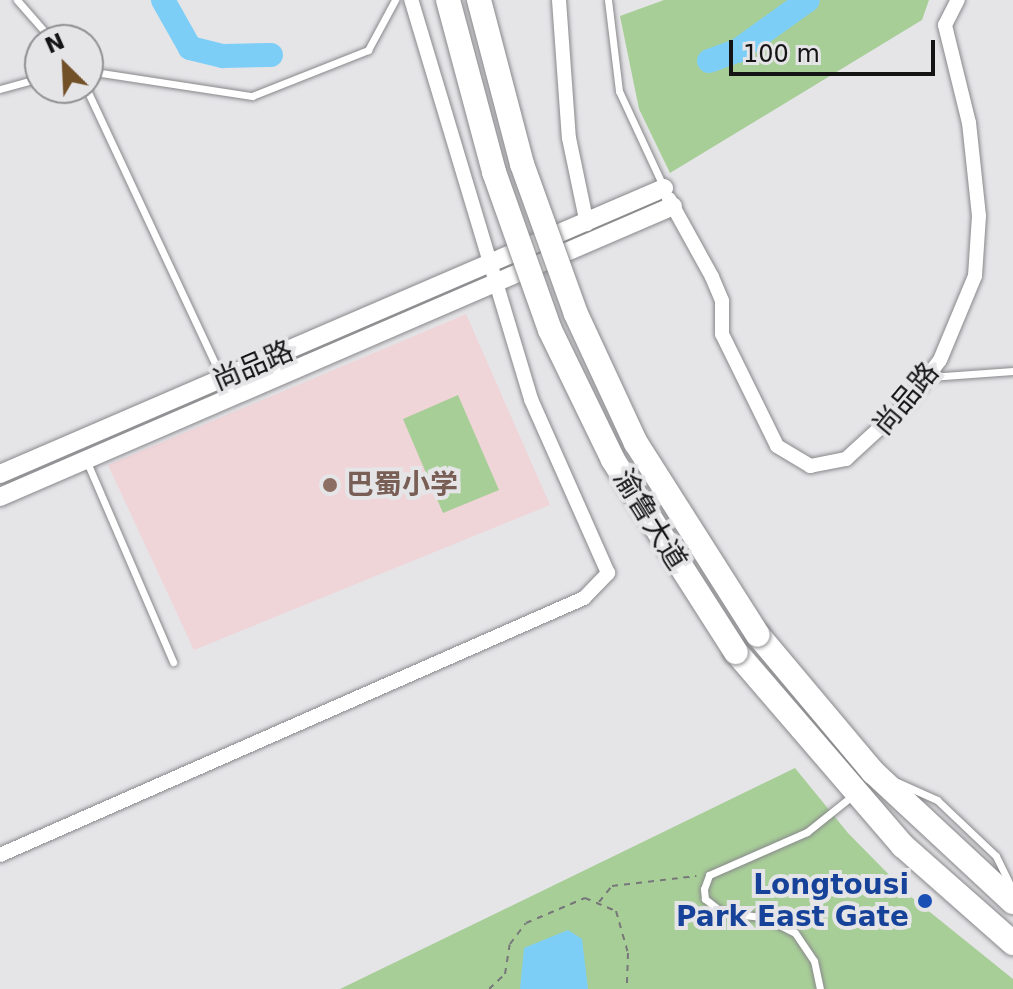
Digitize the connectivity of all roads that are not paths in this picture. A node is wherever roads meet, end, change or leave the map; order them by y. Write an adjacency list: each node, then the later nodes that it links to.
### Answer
1 (17, 0): 9 (lane)
2 (395, 0): 10 (lane)
3 (411, 0): 17 (street)
4 (448, 0): 27 (highway, 渝鲁大道, bridge)
5 (479, 0): 26 (highway, 渝鲁大道, bridge)
6 (559, 0): 16 (street)
7 (608, 0): 14 (lane)
8 (958, 0): 20 (street, 尚品路)
9 (38, 24)
10 (104, 73)
11 (24, 82): 12 (lane)
12 (0, 89)
13 (94, 104): 21 (lane)
14 (664, 188): 15 (street, 尚品路); 16 (main road, 尚品路)
15 (673, 206): 18 (main road, 尚品路); 20 (street, 尚品路)
16 (587, 224): 17 (main road, 尚品路)
17 (489, 266): 18 (street); 21 (main road, 尚品路)
18 (495, 285): 22 (main road, 尚品路); 28 (street)
19 (1013, 371): 20 (lane)
20 (928, 377)
21 (223, 380): 23 (main road, 尚品路)
22 (86, 460): 24 (main road, 尚品路); 25 (lane)
23 (0, 474)
24 (0, 497)
25 (173, 662)
26 (873, 772): 29 (lane); 30 (highway, 渝鲁大道)
27 (854, 794): 31 (highway, 渝鲁大道); 32 (lane)
28 (0, 855)
29 (1013, 893)
30 (1013, 902)
31 (1013, 943)
32 (820, 989)

